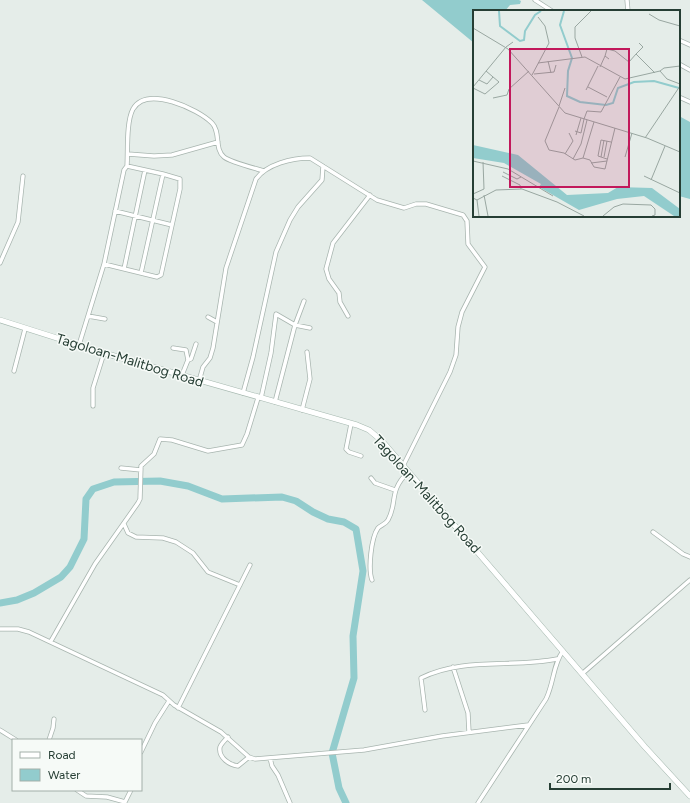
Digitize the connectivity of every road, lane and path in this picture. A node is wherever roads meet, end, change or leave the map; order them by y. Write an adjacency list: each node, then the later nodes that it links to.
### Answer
1 (535, 0): 3 (street)
2 (627, 0): 4 (street)
3 (550, 10)
4 (628, 10)
5 (680, 40): 6 (street)
6 (690, 45)
7 (680, 65): 8 (street)
8 (690, 70)
9 (680, 97): 10 (street)
10 (690, 102)
11 (218, 142): 12 (street); 12 (street); 16 (street)
12 (128, 154): 13 (street)
13 (128, 166): 15 (street); 20 (street)
14 (323, 166): 16 (street); 19 (street); 47 (street)
15 (145, 170): 17 (street); 21 (street)
16 (264, 171): 34 (street)
17 (163, 174): 22 (street); 23 (street)
18 (23, 176): 24 (street)
19 (370, 195): 30 (street); 54 (street)
20 (115, 211): 21 (street); 25 (street)
21 (135, 216): 22 (street); 26 (street)
22 (153, 220): 23 (street); 27 (street)
23 (172, 225): 27 (street)
24 (0, 263)
25 (104, 264): 26 (street); 29 (street)
26 (124, 269): 27 (street)
27 (142, 273)
28 (304, 302): 35 (street)
29 (88, 316): 32 (street); 39 (street)
30 (348, 316)
31 (208, 317): 34 (street)
32 (105, 319)
33 (0, 320): 37 (main road, Tagoloan-Malitbog Road)
34 (217, 322): 46 (street)
35 (295, 325): 36 (street); 48 (street); 49 (street)
36 (310, 328)
37 (25, 329): 39 (main road, Tagoloan-Malitbog Road); 44 (street)
38 (196, 344): 43 (street)
39 (79, 345): 42 (main road, Tagoloan-Malitbog Road)
40 (173, 348): 43 (street)
41 (307, 352): 51 (street)
42 (104, 353): 45 (main road, Tagoloan-Malitbog Road); 50 (street)
43 (188, 360): 45 (street)
44 (14, 371)
45 (182, 376): 46 (main road, Tagoloan-Malitbog Road)
46 (200, 381): 47 (main road, Tagoloan-Malitbog Road)
47 (243, 393): 48 (main road, Tagoloan-Malitbog Road)
48 (259, 398): 49 (main road, Tagoloan-Malitbog Road); 56 (street)
49 (275, 402): 51 (main road, Tagoloan-Malitbog Road)
50 (93, 406)
51 (302, 410): 52 (main road, Tagoloan-Malitbog Road)
52 (351, 424): 53 (street); 54 (main road, Tagoloan-Malitbog Road)
53 (361, 456)
54 (403, 466): 57 (main road, Tagoloan-Malitbog Road)
55 (121, 468): 56 (street)
56 (141, 470): 60 (street)
57 (408, 472): 59 (street); 69 (main road, Tagoloan-Malitbog Road)
58 (371, 478): 59 (street)
59 (395, 490): 64 (street)
60 (124, 523): 66 (street); 68 (street)
61 (653, 532): 62 (street)
62 (690, 557)
63 (250, 565): 66 (street)
64 (372, 580)
65 (690, 580): 72 (street)
66 (240, 585): 74 (street)
67 (0, 629): 68 (street)
68 (51, 641): 73 (street)
69 (563, 651): 70 (street); 72 (main road, Tagoloan-Malitbog Road)
70 (557, 659): 71 (street); 77 (street)
71 (453, 667): 75 (street); 79 (street)
72 (583, 674): 88 (main road, Tagoloan-Malitbog Road)
73 (169, 701): 74 (street); 83 (street)
74 (178, 708): 80 (street)
75 (425, 710)
76 (54, 719): 82 (street)
77 (528, 725): 79 (street); 91 (street)
78 (0, 730): 81 (street)
79 (469, 732): 85 (street)
80 (228, 737): 84 (street); 84 (street)
81 (14, 739)
82 (49, 739)
83 (142, 750)
84 (249, 757): 85 (street)
85 (270, 758): 90 (street)
86 (78, 791): 89 (street)
87 (131, 791): 89 (street)
88 (690, 796)
89 (125, 803)
90 (290, 803)
91 (478, 803)

